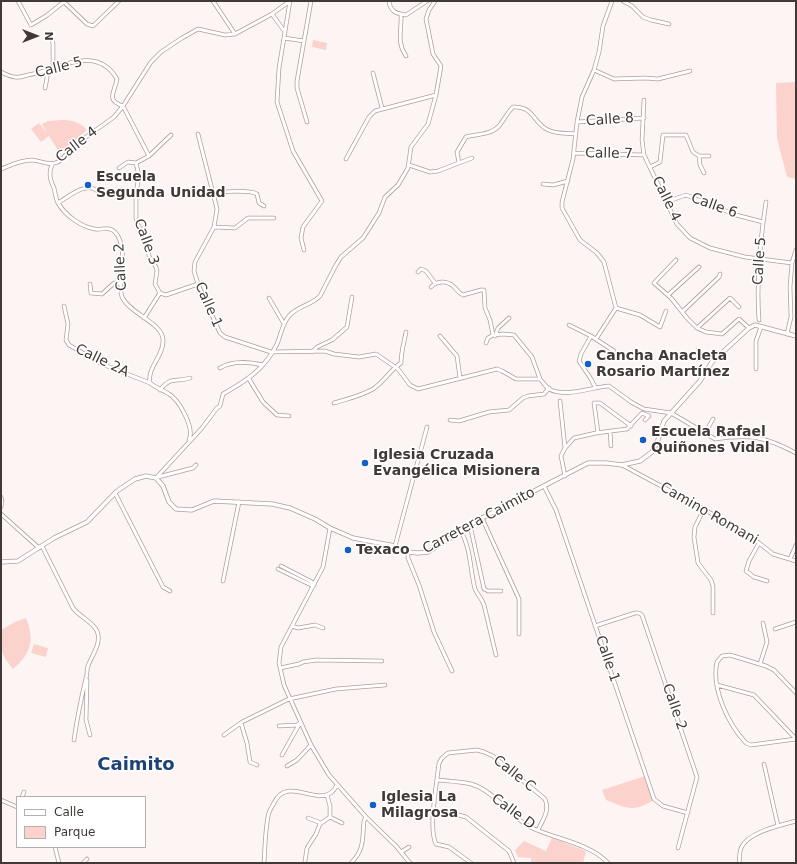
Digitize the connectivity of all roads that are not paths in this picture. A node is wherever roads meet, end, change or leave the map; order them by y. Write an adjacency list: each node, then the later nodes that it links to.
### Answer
1 (18, 1): 2 (street)
2 (65, 1): 3 (street)
3 (119, 1)
4 (290, 1): 12 (street); 15 (street)
5 (311, 1): 19 (street)
6 (389, 1): 13 (street)
7 (427, 1): 13 (street)
8 (435, 1): 28 (street)
9 (612, 1): 22 (street)
10 (623, 1): 14 (street)
11 (214, 2): 17 (street)
12 (272, 14): 15 (street); 17 (street)
13 (401, 14): 20 (street)
14 (669, 24)
15 (285, 32): 18 (street)
16 (51, 33): 21 (street)
17 (235, 34): 30 (street)
18 (284, 38): 19 (street); 64 (street)
19 (304, 41): 33 (street)
20 (406, 56)
21 (53, 68): 23 (street, Calle 5); 30 (street, Calle 5)
22 (594, 70): 24 (street); 34 (street)
23 (46, 71): 25 (street, Calle 5); 27 (street)
24 (690, 71)
25 (1, 72)
26 (373, 73): 31 (street)
27 (45, 88)
28 (436, 95): 31 (street); 48 (street)
29 (644, 100): 32 (street, Calle 4)
30 (123, 106): 40 (street, Calle 5); 47 (street, Calle 4)
31 (382, 108): 44 (street)
32 (644, 118): 34 (street, Calle 8); 39 (street, Calle 4)
33 (307, 122)
34 (577, 122): 37 (street)
35 (171, 134): 40 (street)
36 (198, 134): 56 (street, Calle 1)
37 (576, 134): 38 (street); 46 (street)
38 (574, 153): 39 (street, Calle 7); 53 (street)
39 (644, 155): 49 (street, Calle 4)
40 (150, 156): 45 (street)
41 (699, 156): 42 (street); 49 (street); 52 (street)
42 (709, 156)
43 (472, 158): 46 (street)
44 (346, 159)
45 (136, 163): 50 (street); 77 (street, Calle 3)
46 (459, 163): 48 (street)
47 (52, 165): 51 (street, Calle 4); 59 (street, Calle 2)
48 (409, 165): 89 (street)
49 (650, 167): 57 (street, Calle 4)
50 (119, 168)
51 (1, 169)
52 (704, 173)
53 (568, 181): 54 (street); 83 (street)
54 (543, 184)
55 (96, 190): 59 (street)
56 (214, 194): 60 (street); 63 (street, Calle 1)
57 (666, 202): 62 (street, Calle 6); 66 (street, Calle 4)
58 (766, 202): 62 (street, Calle 5)
59 (58, 203): 74 (street, Calle 2)
60 (264, 206)
61 (274, 218): 63 (street)
62 (763, 222): 66 (street, Calle 5)
63 (214, 227): 75 (street, Calle 1)
64 (304, 250)
65 (796, 250): 68 (street)
66 (760, 259): 68 (street, Calle 4); 88 (street, Calle 5)
67 (676, 260): 78 (street)
68 (792, 263): 95 (street)
69 (699, 267): 78 (street)
70 (418, 272): 72 (street)
71 (720, 274): 85 (street)
72 (435, 283): 76 (street); 97 (street)
73 (90, 284): 74 (street)
74 (121, 284): 86 (street, Calle 2)
75 (198, 284): 77 (street); 102 (street, Calle 1)
76 (431, 287)
77 (160, 293): 86 (street)
78 (668, 295): 85 (street)
79 (352, 297): 103 (street)
80 (269, 298): 89 (street)
81 (64, 306): 113 (street, Calle 2A)
82 (739, 307): 92 (street)
83 (616, 308): 84 (street); 100 (street)
84 (666, 311)
85 (682, 312): 92 (street)
86 (144, 318): 113 (street, Calle 2)
87 (509, 318): 97 (street)
88 (759, 320)
89 (284, 324): 102 (street)
90 (569, 325): 98 (street)
91 (761, 327): 93 (street); 95 (street); 108 (street)
92 (697, 328): 93 (street)
93 (749, 328): 119 (street, Carretera Caimito)
94 (406, 332): 106 (street)
95 (787, 334): 99 (street)
96 (440, 336): 110 (street)
97 (494, 336): 101 (street); 112 (street)
98 (591, 336): 100 (street); 114 (street)
99 (796, 336)
100 (596, 339): 104 (street)
101 (486, 343)
102 (271, 352): 103 (street); 105 (street)
103 (312, 352): 106 (street)
104 (614, 356)
105 (263, 365): 107 (street); 111 (street)
106 (395, 367): 110 (street); 118 (street)
107 (220, 368)
108 (756, 370)
109 (190, 378): 116 (street)
110 (460, 378): 112 (street)
111 (249, 379): 120 (street); 129 (street)
112 (540, 379): 115 (street)
113 (150, 383): 116 (street)
114 (595, 387): 115 (street); 119 (street)
115 (549, 388): 122 (street)
116 (160, 390): 129 (street)
117 (560, 401): 131 (street)
118 (334, 403)
119 (671, 413): 128 (street); 134 (street, Carretera Caimito)
120 (289, 416)
121 (713, 419): 128 (street)
122 (450, 420)
123 (645, 420): 124 (street)
124 (630, 426): 126 (street); 127 (street)
125 (427, 427): 150 (street)
126 (610, 431): 127 (street); 130 (street)
127 (598, 433): 131 (street)
128 (705, 433): 132 (street)
129 (188, 443): 136 (street)
130 (611, 446)
131 (565, 448): 135 (street)
132 (796, 453)
133 (196, 465): 136 (street)
134 (622, 466): 135 (street, Carretera Caimito); 142 (street, Camino Romani)
135 (565, 476): 137 (street, Carretera Caimito)
136 (156, 478): 138 (street); 140 (street, Carretera Caimito)
137 (544, 486): 144 (street, Carretera Caimito); 166 (street, Calle 1)
138 (115, 493): 151 (street); 160 (street)
139 (1, 497): 141 (street)
140 (239, 502): 146 (street, Carretera Caimito); 157 (street)
141 (1, 507)
142 (704, 509): 148 (street, Camino Romani); 162 (street)
143 (1, 514): 151 (street)
144 (482, 518): 145 (street, Carretera Caimito); 169 (street)
145 (470, 525): 147 (street, Carretera Caimito); 161 (street)
146 (330, 528): 150 (street, Carretera Caimito); 159 (street)
147 (461, 531): 152 (street, Carretera Caimito); 170 (street)
148 (759, 543): 153 (street, Camino Romani); 158 (street)
149 (796, 545): 153 (street)
150 (395, 546): 152 (street, Carretera Caimito)
151 (41, 547): 155 (street); 175 (street)
152 (408, 552): 174 (street)
153 (790, 559): 154 (street, Camino Romani)
154 (796, 561)
155 (1, 562)
156 (280, 567): 159 (street)
157 (223, 581)
158 (766, 581)
159 (314, 585): 165 (street)
160 (170, 590)
161 (500, 591)
162 (713, 613)
163 (796, 622): 168 (street)
164 (764, 623): 172 (street)
165 (292, 626): 167 (street); 173 (street)
166 (595, 626): 200 (street, Calle 1); 200 (street, Calle 2)
167 (323, 628)
168 (775, 629)
169 (519, 634)
170 (496, 655)
171 (382, 660): 173 (street)
172 (760, 664): 176 (street); 178 (street)
173 (280, 668): 179 (street)
174 (452, 671)
175 (87, 676): 183 (street); 186 (street)
176 (717, 684): 185 (street); 185 (street)
177 (385, 685): 179 (street)
178 (796, 693)
179 (289, 699): 180 (street); 181 (street)
180 (241, 723): 184 (street); 189 (street)
181 (300, 723): 182 (street); 187 (street); 188 (street)
182 (280, 726)
183 (90, 735)
184 (224, 735)
185 (796, 739)
186 (74, 740)
187 (311, 745): 191 (street); 193 (street)
188 (282, 755)
189 (257, 764)
190 (764, 764): 207 (street)
191 (287, 766)
192 (437, 780): 199 (street, Calle C); 208 (street, Calle D); 208 (street, Calle C)
193 (337, 785): 195 (street); 202 (street)
194 (24, 792): 196 (street)
195 (327, 794): 201 (street); 217 (street)
196 (22, 796)
197 (1, 800): 198 (street)
198 (16, 807)
199 (433, 812): 220 (street, Calle C); 221 (street)
200 (688, 812): 211 (street, Calle 2)
201 (330, 817): 205 (street); 206 (street)
202 (366, 817): 212 (street); 218 (street)
203 (308, 818): 205 (street)
204 (796, 821): 207 (street)
205 (321, 823): 214 (street)
206 (342, 823)
207 (778, 826): 223 (street)
208 (538, 830): 222 (street, Calle D)
209 (409, 847): 212 (street)
210 (55, 848): 215 (street)
211 (678, 848)
212 (401, 852): 219 (street)
213 (87, 859): 216 (street)
214 (305, 861)
215 (59, 863)
216 (83, 863)
217 (264, 863)
218 (351, 863)
219 (410, 863)
220 (471, 863)
221 (514, 863)
222 (608, 863)
223 (739, 863)

